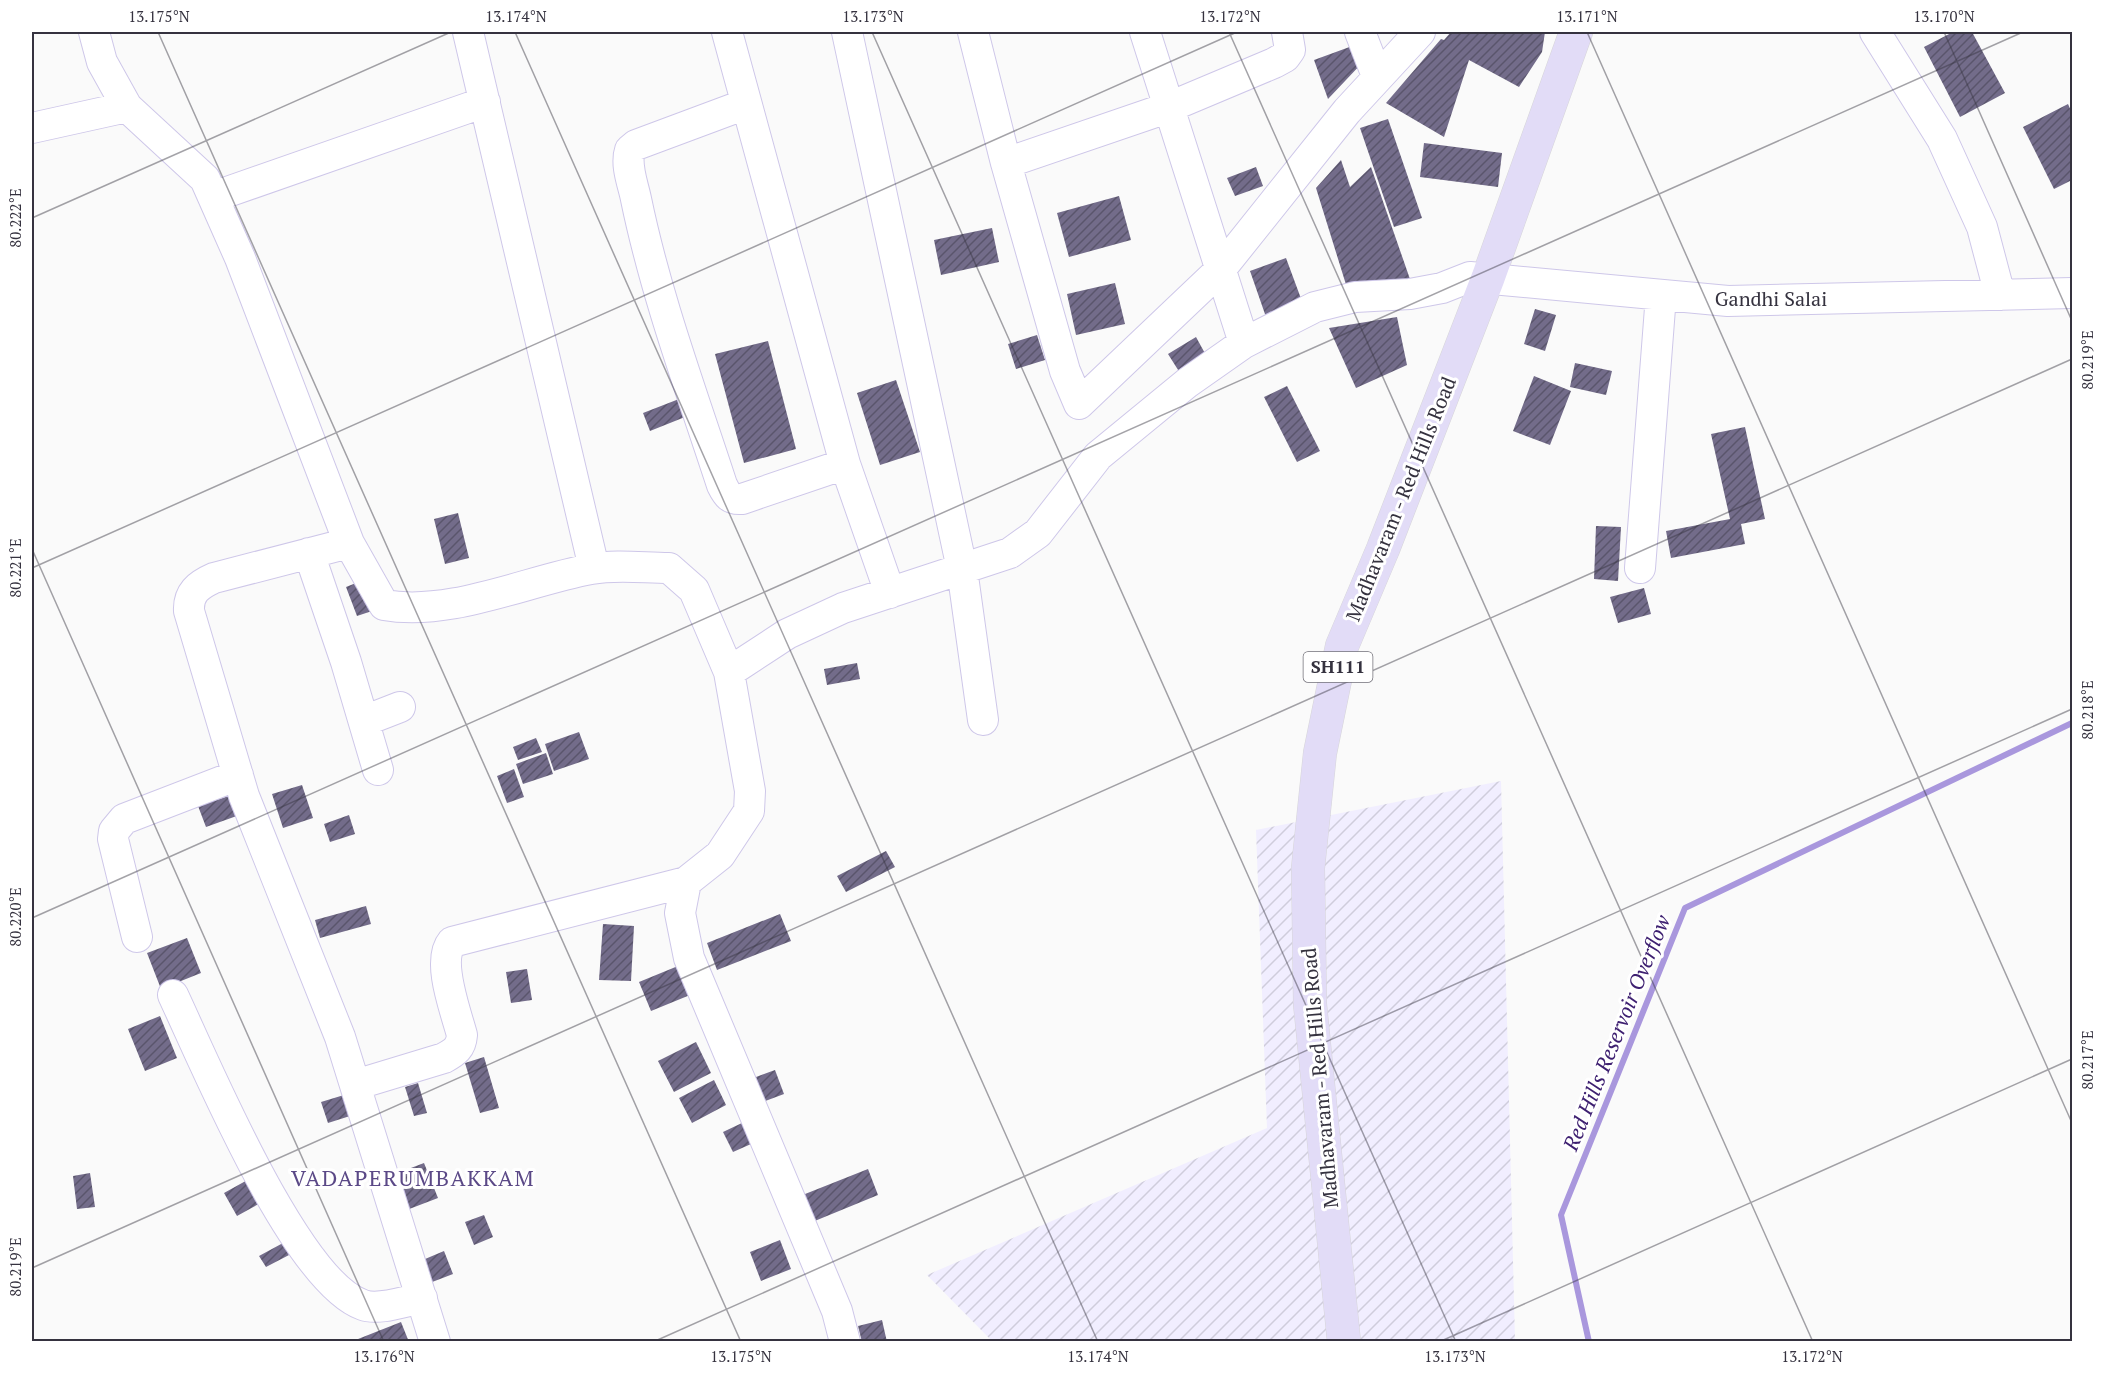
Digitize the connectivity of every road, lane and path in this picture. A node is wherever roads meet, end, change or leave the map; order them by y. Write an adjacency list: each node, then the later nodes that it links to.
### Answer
1 (94, 32): 16 (street)
2 (468, 32): 14 (street)
3 (727, 32): 15 (street)
4 (847, 32): 32 (street)
5 (973, 32): 19 (street)
6 (1145, 32): 17 (street)
7 (1287, 32): 17 (street)
8 (1360, 32): 13 (street)
9 (1420, 32): 13 (street)
10 (1553, 32): 22 (main road, Madhavaram - Red Hills Road / SH111)
11 (1576, 32): 22 (main road, Madhavaram - Red Hills Road / SH111)
12 (1875, 32): 25 (street)
13 (1377, 76): 21 (street)
14 (485, 102): 20 (street); 30 (street)
15 (746, 104): 27 (street); 27 (street)
16 (127, 107): 18 (street); 20 (street)
17 (1167, 108): 19 (street); 21 (street)
18 (32, 128)
19 (1006, 163): 21 (street)
20 (213, 197): 28 (street)
21 (1220, 270): 26 (street)
22 (1479, 278): 24 (street, Gandhi Salai); 26 (street); 47 (main road, Madhavaram - Red Hills Road / SH111); 48 (main road, Madhavaram - Red Hills Road / SH111)
23 (2073, 292): 25 (street, Gandhi Salai)
24 (1661, 295): 25 (street, Gandhi Salai); 31 (street)
25 (2000, 295)
26 (1244, 343): 32 (street)
27 (845, 464): 33 (street)
28 (349, 543): 29 (street); 30 (street)
29 (309, 553): 37 (street); 39 (street)
30 (594, 568): 34 (street)
31 (1640, 568)
32 (962, 569): 33 (street); 36 (street)
33 (890, 593): 34 (street)
34 (729, 672): 40 (street)
35 (400, 707): 37 (street)
36 (983, 720)
37 (364, 721): 38 (street)
38 (378, 770)
39 (238, 775): 41 (street); 43 (street)
40 (686, 882): 43 (street); 46 (street)
41 (137, 937)
42 (173, 995): 44 (street)
43 (354, 1085): 44 (street)
44 (422, 1298): 45 (street)
45 (435, 1341)
46 (845, 1341)
47 (1323, 1341)
48 (1344, 1341)

